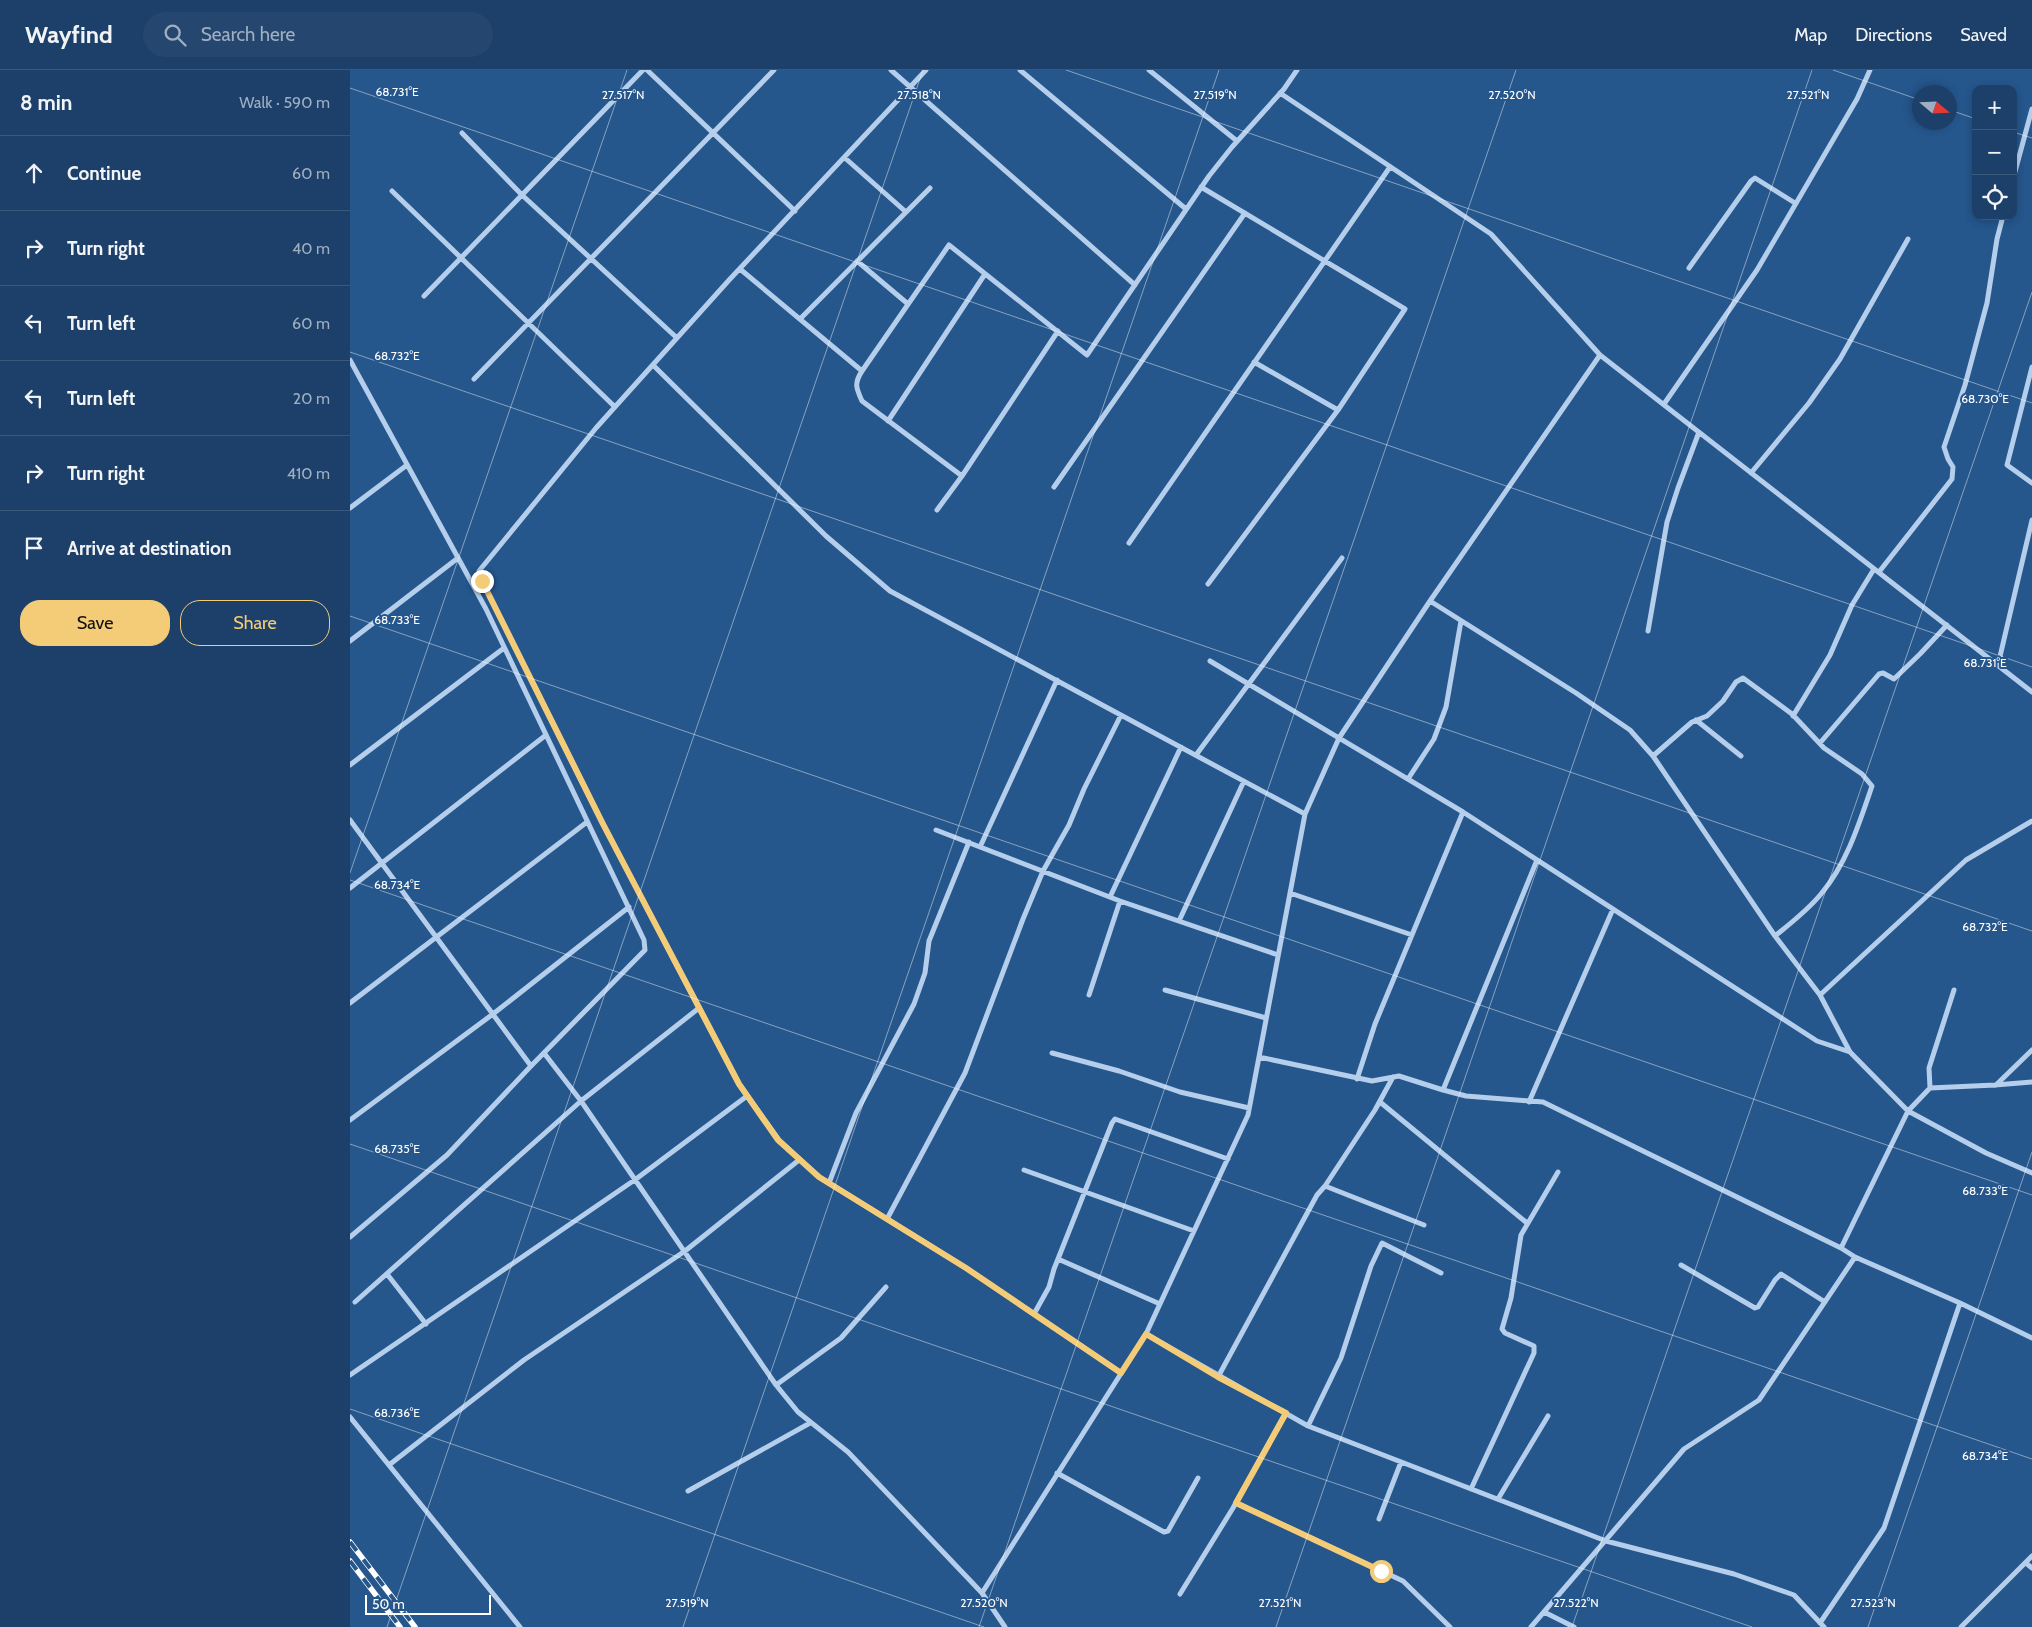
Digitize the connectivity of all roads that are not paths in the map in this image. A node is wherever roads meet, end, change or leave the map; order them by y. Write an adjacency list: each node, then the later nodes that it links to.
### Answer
1 (642, 70): 22 (street)
2 (647, 70): 14 (street)
3 (774, 70): 14 (street)
4 (891, 70): 10 (street)
5 (926, 70): 10 (street)
6 (1020, 70): 24 (street)
7 (1149, 70): 15 (street)
8 (1297, 70): 11 (street)
9 (1870, 70): 23 (street)
10 (912, 88): 16 (street); 37 (street)
11 (1280, 94): 15 (street); 17 (street)
12 (2032, 109): 18 (street)
13 (462, 133): 22 (street)
14 (713, 134): 25 (street); 31 (street)
15 (1237, 141): 19 (street)
16 (845, 158): 25 (street); 26 (street)
17 (1390, 166): 32 (street); 44 (street)
18 (2014, 175)
19 (1201, 187): 24 (street); 27 (street)
20 (930, 188): 26 (street)
21 (392, 191): 30 (street)
22 (522, 195): 30 (street); 31 (street)
23 (1796, 203): 35 (street); 52 (street)
24 (1186, 209): 37 (street)
25 (794, 210): 34 (street)
26 (906, 212): 33 (street)
27 (1245, 213): 32 (street); 61 (street)
28 (2002, 220): 68 (street)
29 (1908, 239): 58 (street)
30 (460, 258): 38 (street); 41 (street)
31 (592, 260): 41 (street); 43 (street)
32 (1325, 260): 46 (street); 54 (street)
33 (857, 261): 39 (street); 40 (street)
34 (740, 268): 40 (street); 43 (street)
35 (1689, 268)
36 (985, 274): 39 (street); 42 (street); 55 (street)
37 (1135, 285): 42 (street)
38 (424, 296)
39 (908, 304): 49 (street)
40 (800, 319): 49 (street)
41 (528, 324): 51 (street); 53 (street)
42 (1058, 331): 59 (street)
43 (677, 338): 53 (street)
44 (1600, 355): 52 (street); 70 (street)
45 (350, 360): 50 (street)
46 (1254, 362): 54 (street); 65 (street)
47 (655, 367): 78 (street)
48 (2032, 367): 60 (street)
49 (862, 371): 55 (street)
50 (352, 372): 57 (street)
51 (474, 378)
52 (1664, 404): 56 (street)
53 (615, 407): 121 (street)
54 (1338, 410): 69 (street)
55 (888, 421): 59 (street)
56 (1699, 432): 58 (street); 73 (street)
57 (407, 465): 62 (street); 66 (street)
58 (1751, 473): 68 (street)
59 (962, 476): 63 (street)
60 (2032, 483)
61 (1054, 487)
62 (350, 508)
63 (937, 510)
64 (2032, 520): 77 (street)
65 (1129, 543)
66 (458, 558): 74 (street); 75 (street)
67 (1342, 558): 79 (street)
68 (1876, 570): 72 (street); 82 (street)
69 (1208, 584)
70 (1430, 601): 71 (street); 85 (street)
71 (1461, 621): 89 (street); 92 (street)
72 (1947, 625): 77 (street); 86 (street)
73 (1648, 632)
74 (350, 641)
75 (504, 648): 84 (street); 91 (street)
76 (1210, 661): 79 (street)
77 (1998, 665): 80 (street)
78 (1057, 680): 81 (street); 101 (street)
79 (1248, 685): 85 (street); 88 (street)
80 (2032, 692)
81 (1121, 715): 87 (street); 104 (street)
82 (1793, 716): 83 (street); 86 (street)
83 (1696, 720): 89 (street); 90 (street)
84 (546, 735): 98 (street); 103 (street)
85 (1339, 738): 92 (street); 95 (street)
86 (1820, 743): 113 (street)
87 (1181, 747): 88 (street); 107 (street)
88 (1196, 755): 93 (street)
89 (1653, 756): 113 (street)
90 (1741, 756)
91 (350, 765)
92 (1408, 779): 94 (street)
93 (1244, 781): 95 (street); 111 (street)
94 (1463, 812): 102 (street); 112 (street)
95 (1305, 814): 106 (street)
96 (350, 820): 103 (street)
97 (2032, 821): 119 (street)
98 (587, 822): 109 (street); 114 (street)
99 (936, 830): 100 (street)
100 (969, 842): 101 (street); 149 (street)
101 (980, 847): 104 (street)
102 (1537, 860): 110 (street); 135 (street)
103 (382, 864): 105 (street); 114 (street)
104 (1043, 871): 107 (street); 152 (street)
105 (350, 888)
106 (1290, 893): 112 (street); 115 (street)
107 (1110, 897): 108 (street)
108 (1120, 901): 111 (street); 118 (street)
109 (629, 907): 122 (street); 126 (street)
110 (1613, 909): 125 (street); 139 (street)
111 (1179, 921): 115 (street)
112 (1412, 935): 131 (street)
113 (1775, 936): 119 (street)
114 (436, 937): 120 (street); 122 (street)
115 (1278, 955): 123 (street)
116 (1165, 990): 123 (street)
117 (1954, 990): 134 (street)
118 (1089, 995)
119 (1820, 995): 125 (street)
120 (350, 1003)
121 (699, 1008): 136 (street); 137 (street)
122 (493, 1014): 129 (street); 142 (street)
123 (1266, 1018): 128 (street)
124 (2032, 1050): 133 (street)
125 (1850, 1052): 141 (street)
126 (544, 1053): 129 (street); 137 (street)
127 (1052, 1053): 140 (street)
128 (1259, 1057): 131 (street); 140 (street)
129 (531, 1066): 156 (street)
130 (1393, 1077): 131 (street); 135 (street); 138 (street)
131 (1357, 1079)
132 (2032, 1082): 133 (street)
133 (1996, 1085): 134 (street)
134 (1930, 1088): 141 (street)
135 (1444, 1090): 139 (street)
136 (747, 1096): 144 (street); 148 (street)
137 (581, 1101): 148 (street); 163 (street)
138 (1380, 1102): 150 (street); 153 (street)
139 (1529, 1102): 157 (street)
140 (1249, 1108): 143 (street)
141 (1908, 1111): 147 (street); 157 (street)
142 (350, 1120)
143 (1228, 1159): 151 (street); 155 (street)
144 (800, 1160): 149 (street); 158 (street)
145 (1024, 1170): 151 (street)
146 (1558, 1172): 153 (street)
147 (2032, 1173)
148 (636, 1179): 158 (street); 170 (street)
149 (829, 1183): 152 (street)
150 (1325, 1186): 154 (street); 175 (street)
151 (1085, 1192): 155 (street); 160 (street)
152 (887, 1219): 169 (street)
153 (1527, 1223): 186 (street)
154 (1424, 1225)
155 (1194, 1231): 168 (street)
156 (350, 1237)
157 (1841, 1248): 159 (street)
158 (685, 1251): 176 (street); 183 (street)
159 (1855, 1257): 166 (street); 167 (street)
160 (1058, 1259): 168 (street); 169 (street)
161 (1681, 1265): 166 (street)
162 (1441, 1273): 181 (street)
163 (387, 1274): 165 (street); 170 (street)
164 (886, 1287): 176 (street)
165 (355, 1302)
166 (1825, 1302): 191 (street)
167 (1960, 1303): 172 (street); 198 (street)
168 (1160, 1304): 171 (street)
169 (1034, 1314): 173 (street)
170 (426, 1324): 174 (street)
171 (1146, 1334): 173 (street); 175 (street)
172 (2032, 1338)
173 (1121, 1373): 184 (street)
174 (350, 1376)
175 (1218, 1377): 177 (street)
176 (776, 1385): 180 (street)
177 (1286, 1413): 181 (street); 189 (street)
178 (1548, 1416): 188 (street)
179 (350, 1417): 183 (street)
180 (810, 1423): 187 (street); 195 (street)
181 (1308, 1426): 182 (street)
182 (1401, 1462): 186 (street); 190 (street)
183 (388, 1465): 199 (street)
184 (1057, 1473): 185 (street); 195 (street)
185 (1198, 1478)
186 (1471, 1489): 188 (street)
187 (688, 1491)
188 (1498, 1499): 191 (street)
189 (1236, 1503): 196 (street); 201 (street)
190 (1379, 1519)
191 (1606, 1541): 197 (street); 198 (street)
192 (2032, 1556): 193 (street)
193 (2026, 1563): 194 (street); 204 (street)
194 (2032, 1568)
195 (982, 1593): 200 (street)
196 (1180, 1594)
197 (1544, 1612): 202 (street); 203 (street)
198 (1822, 1625)
199 (520, 1627)
200 (1005, 1627)
201 (1450, 1627)
202 (1531, 1627)
203 (1574, 1627)
204 (1961, 1627)

